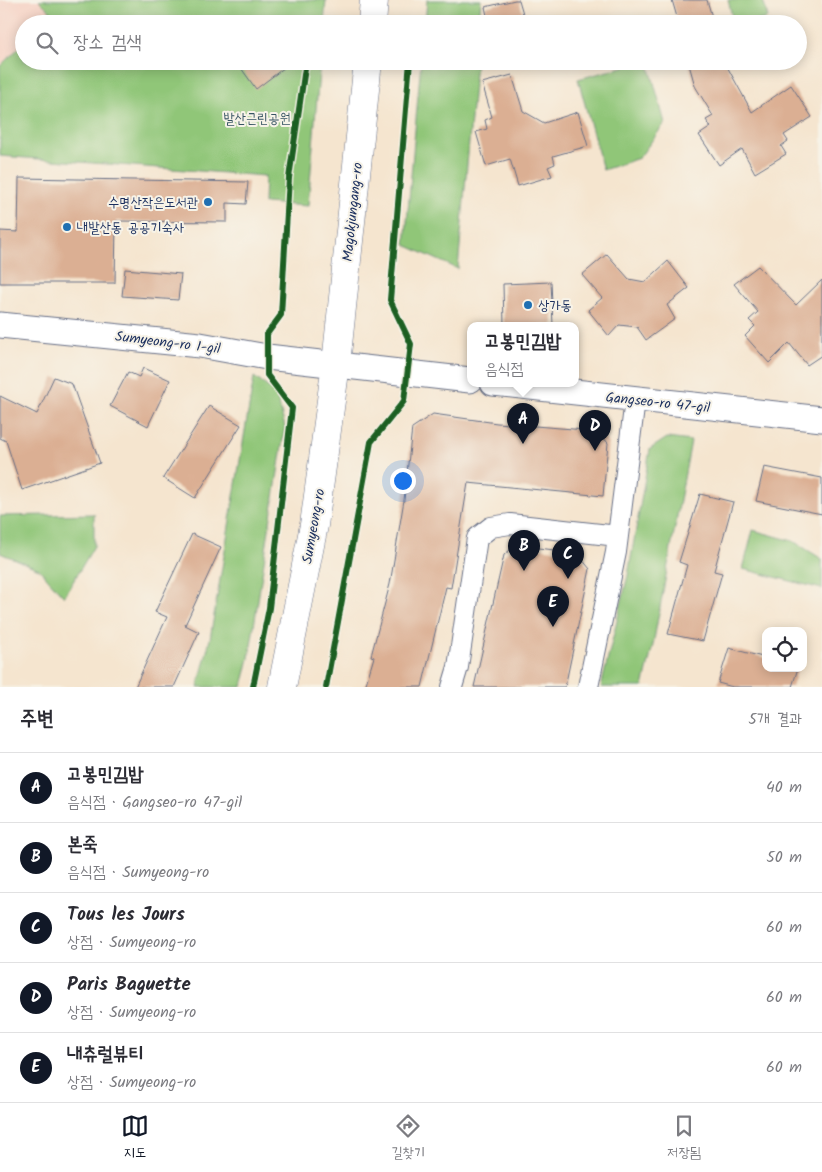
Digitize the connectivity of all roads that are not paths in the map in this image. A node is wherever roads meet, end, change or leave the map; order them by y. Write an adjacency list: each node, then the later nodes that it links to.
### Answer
1 (374, 0): 2 (main road)
2 (373, 15)
3 (367, 70): 5 (main road, Magokjungang-ro)
4 (0, 325): 5 (street, Sumyeong-ro 1-gil)
5 (336, 364): 6 (street); 11 (main road, Sumyeong-ro)
6 (467, 380)
7 (527, 387): 8 (street, Gangseo-ro 47-gil)
8 (636, 400): 9 (street, Gangseo-ro 47-gil); 10 (street)
9 (822, 419)
10 (618, 536): 12 (street); 13 (street)
11 (282, 687)
12 (452, 687)
13 (588, 687)

